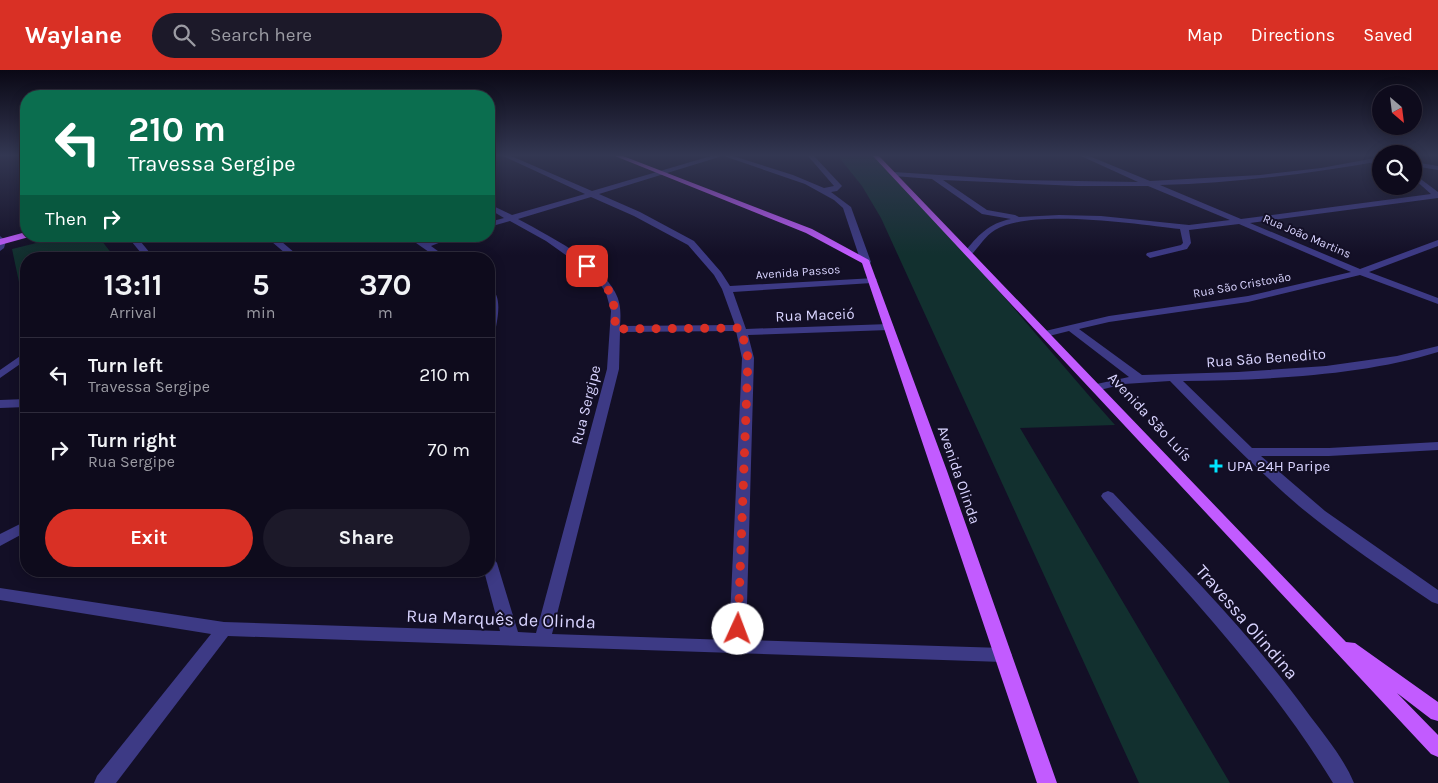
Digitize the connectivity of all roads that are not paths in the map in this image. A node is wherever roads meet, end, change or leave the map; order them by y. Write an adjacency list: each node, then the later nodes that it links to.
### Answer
1 (581, 189): 9 (street)
2 (608, 189): 9 (street)
3 (703, 189): 30 (main road)
4 (831, 189): 8 (street)
5 (908, 189): 28 (main road, Avenida São Luís)
6 (952, 189): 13 (street)
7 (1164, 189): 14 (street, Rua João Martins)
8 (823, 190): 30 (street, Avenida Olinda)
9 (592, 194): 12 (street); 33 (street)
10 (1438, 196): 14 (street)
11 (495, 209): 12 (street, Rua Sergipe)
12 (511, 218): 15 (street); 37 (street, Rua Sergipe)
13 (1029, 218): 16 (street); 28 (street)
14 (1238, 220): 16 (street); 31 (street, Rua João Martins)
15 (495, 223)
16 (1184, 227): 29 (street)
17 (20, 237): 22 (main road)
18 (136, 242): 25 (street)
19 (277, 242): 26 (street)
20 (419, 242): 24 (street)
21 (433, 242): 24 (street)
22 (0, 243)
23 (1438, 243): 31 (street, Rua São Cristovão)
24 (424, 245): 27 (street)
25 (145, 252)
26 (289, 252)
27 (434, 252)
28 (968, 253): 39 (main road, Avenida São Luís)
29 (1150, 255)
30 (866, 262): 32 (main road, Avenida Olinda)
31 (1360, 272): 34 (street, Rua João Martins); 36 (street, Rua São Cristovão)
32 (872, 280): 33 (street, Avenida Passos); 35 (main road, Avenida Olinda)
33 (727, 289): 38 (street)
34 (1438, 301)
35 (889, 327): 38 (street, Rua Maceió); 61 (main road, Avenida Olinda)
36 (1071, 328): 39 (street, Rua São Cristovão); 44 (street)
37 (615, 329): 38 (street, Rua Maceió); 59 (street, Rua Sergipe)
38 (742, 330): 60 (street)
39 (1046, 334): 45 (main road, Avenida São Luís)
40 (1438, 349): 43 (street, Rua São Benedito)
41 (20, 360): 42 (street)
42 (0, 375)
43 (1173, 378): 44 (street, Rua São Benedito); 49 (street)
44 (1140, 379): 45 (street, Rua São Benedito)
45 (1096, 387): 56 (main road, Avenida São Luís)
46 (20, 403): 47 (street)
47 (0, 404)
48 (1438, 446): 49 (street)
49 (1248, 452): 55 (street)
50 (1108, 496): 66 (street, Travessa Olindina)
51 (20, 529): 52 (street)
52 (0, 541)
53 (493, 577): 58 (street)
54 (0, 594): 57 (street, Rua Marquês de Olinda)
55 (1438, 598)
56 (1319, 625): 62 (main road); 63 (main road, Avenida São Luís)
57 (224, 628): 58 (street, Rua Marquês de Olinda); 64 (street)
58 (511, 638): 59 (street, Rua Marquês de Olinda)
59 (542, 641): 60 (street, Rua Marquês de Olinda)
60 (737, 648): 61 (street, Rua Marquês de Olinda)
61 (1003, 655): 65 (main road, Avenida Olinda)
62 (1438, 713)
63 (1438, 748)
64 (104, 783)
65 (1047, 783)
66 (1344, 783)

